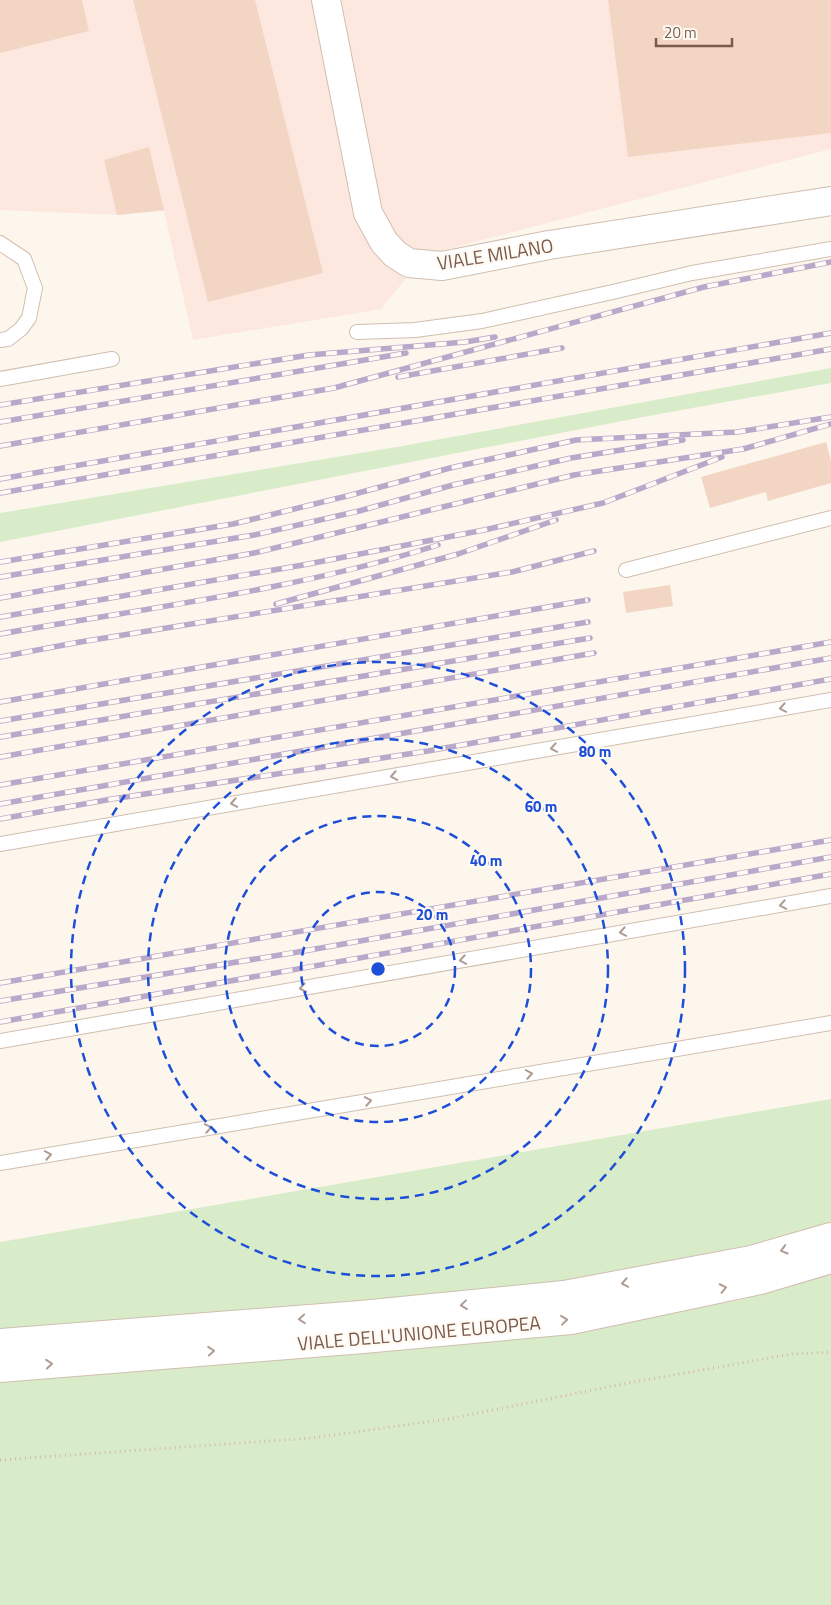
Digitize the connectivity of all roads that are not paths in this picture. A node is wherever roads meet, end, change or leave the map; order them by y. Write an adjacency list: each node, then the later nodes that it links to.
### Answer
1 (326, 0): 2 (street, VIALE MILANO)
2 (831, 201)
3 (0, 243): 6 (lane)
4 (831, 249): 5 (lane)
5 (357, 332)
6 (0, 340)
7 (112, 359): 8 (lane)
8 (0, 379)
9 (831, 518): 10 (lane)
10 (626, 570)
11 (831, 700): 12 (lane, one-way to 12)
12 (0, 844)
13 (831, 896): 15 (lane, one-way to 15)
14 (831, 1023): 16 (lane, one-way to 14)
15 (0, 1040)
16 (0, 1163)
17 (831, 1237): 19 (street, VIALE DELL'UNIONE EUROPEA, one-way to 19)
18 (831, 1259): 20 (street, VIALE DELL'UNIONE EUROPEA, one-way to 18)
19 (0, 1344)
20 (0, 1368)

